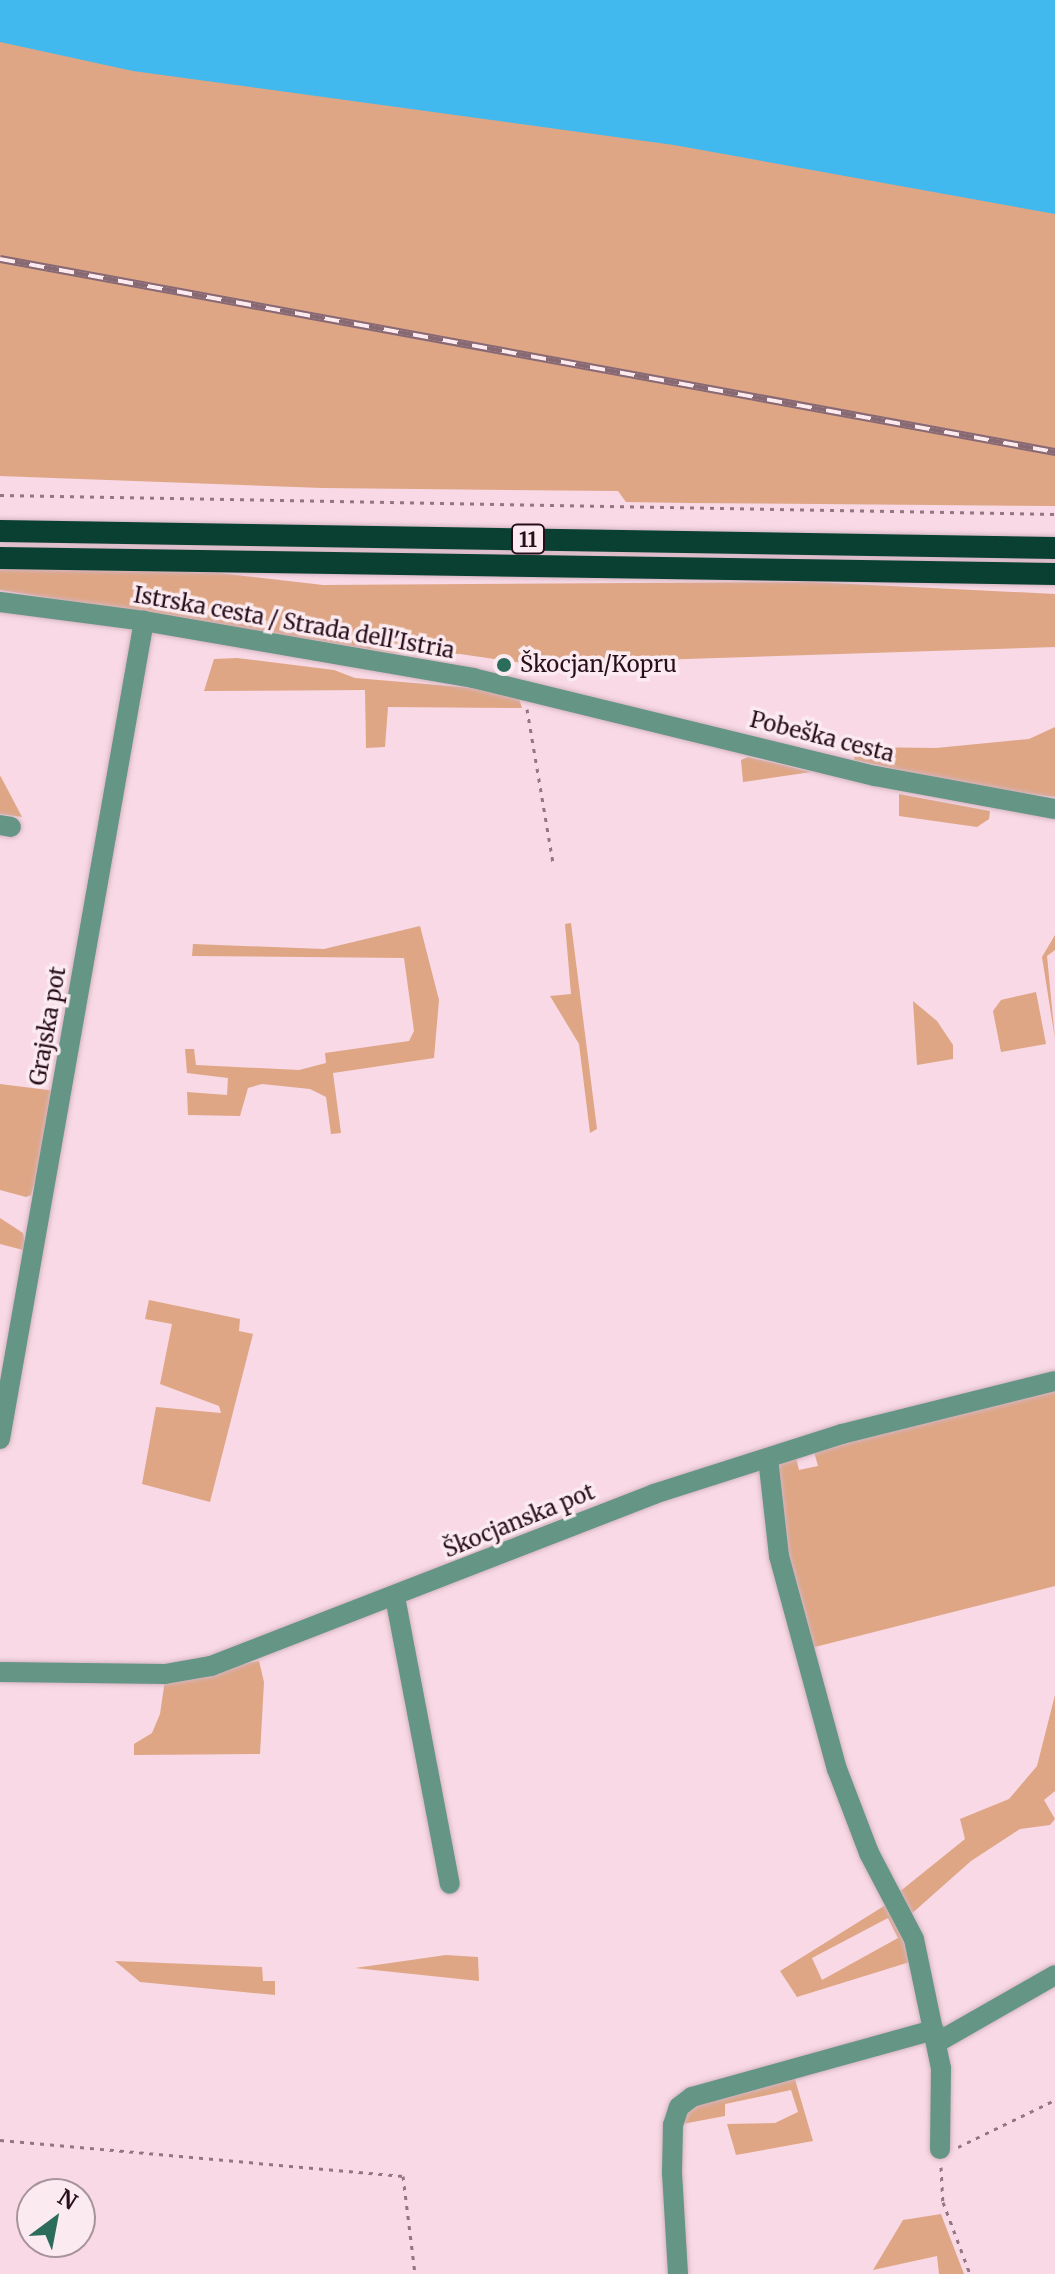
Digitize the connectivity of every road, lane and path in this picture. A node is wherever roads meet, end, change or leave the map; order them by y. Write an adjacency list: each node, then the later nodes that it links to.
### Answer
1 (0, 495): 2 (path)
2 (1055, 514)
3 (0, 531): 4 (highway, 11)
4 (1055, 548)
5 (0, 558): 6 (highway, 11)
6 (1055, 574)
7 (0, 602): 8 (street, Istrska cesta / Strada dell'Istria)
8 (144, 621): 9 (street, Istrska cesta / Strada dell'Istria); 14 (street, Grajska pot)
9 (526, 689): 10 (street, Istrska cesta / Strada dell'Istria); 12 (path)
10 (579, 701): 11 (street, Pobeška cesta)
11 (1055, 809)
12 (553, 862)
13 (1055, 1381): 15 (street, Škocjanska pot)
14 (0, 1439)
15 (768, 1458): 16 (street, Škocjanska pot); 20 (street)
16 (395, 1597): 17 (street, Škocjanska pot); 18 (street)
17 (0, 1672)
18 (450, 1884)
19 (1055, 1975): 20 (street)
20 (935, 2037): 23 (street); 25 (street)
21 (1055, 2100): 23 (path)
22 (0, 2140): 24 (path)
23 (940, 2152): 26 (path)
24 (415, 2274)
25 (678, 2274)
26 (970, 2274)

